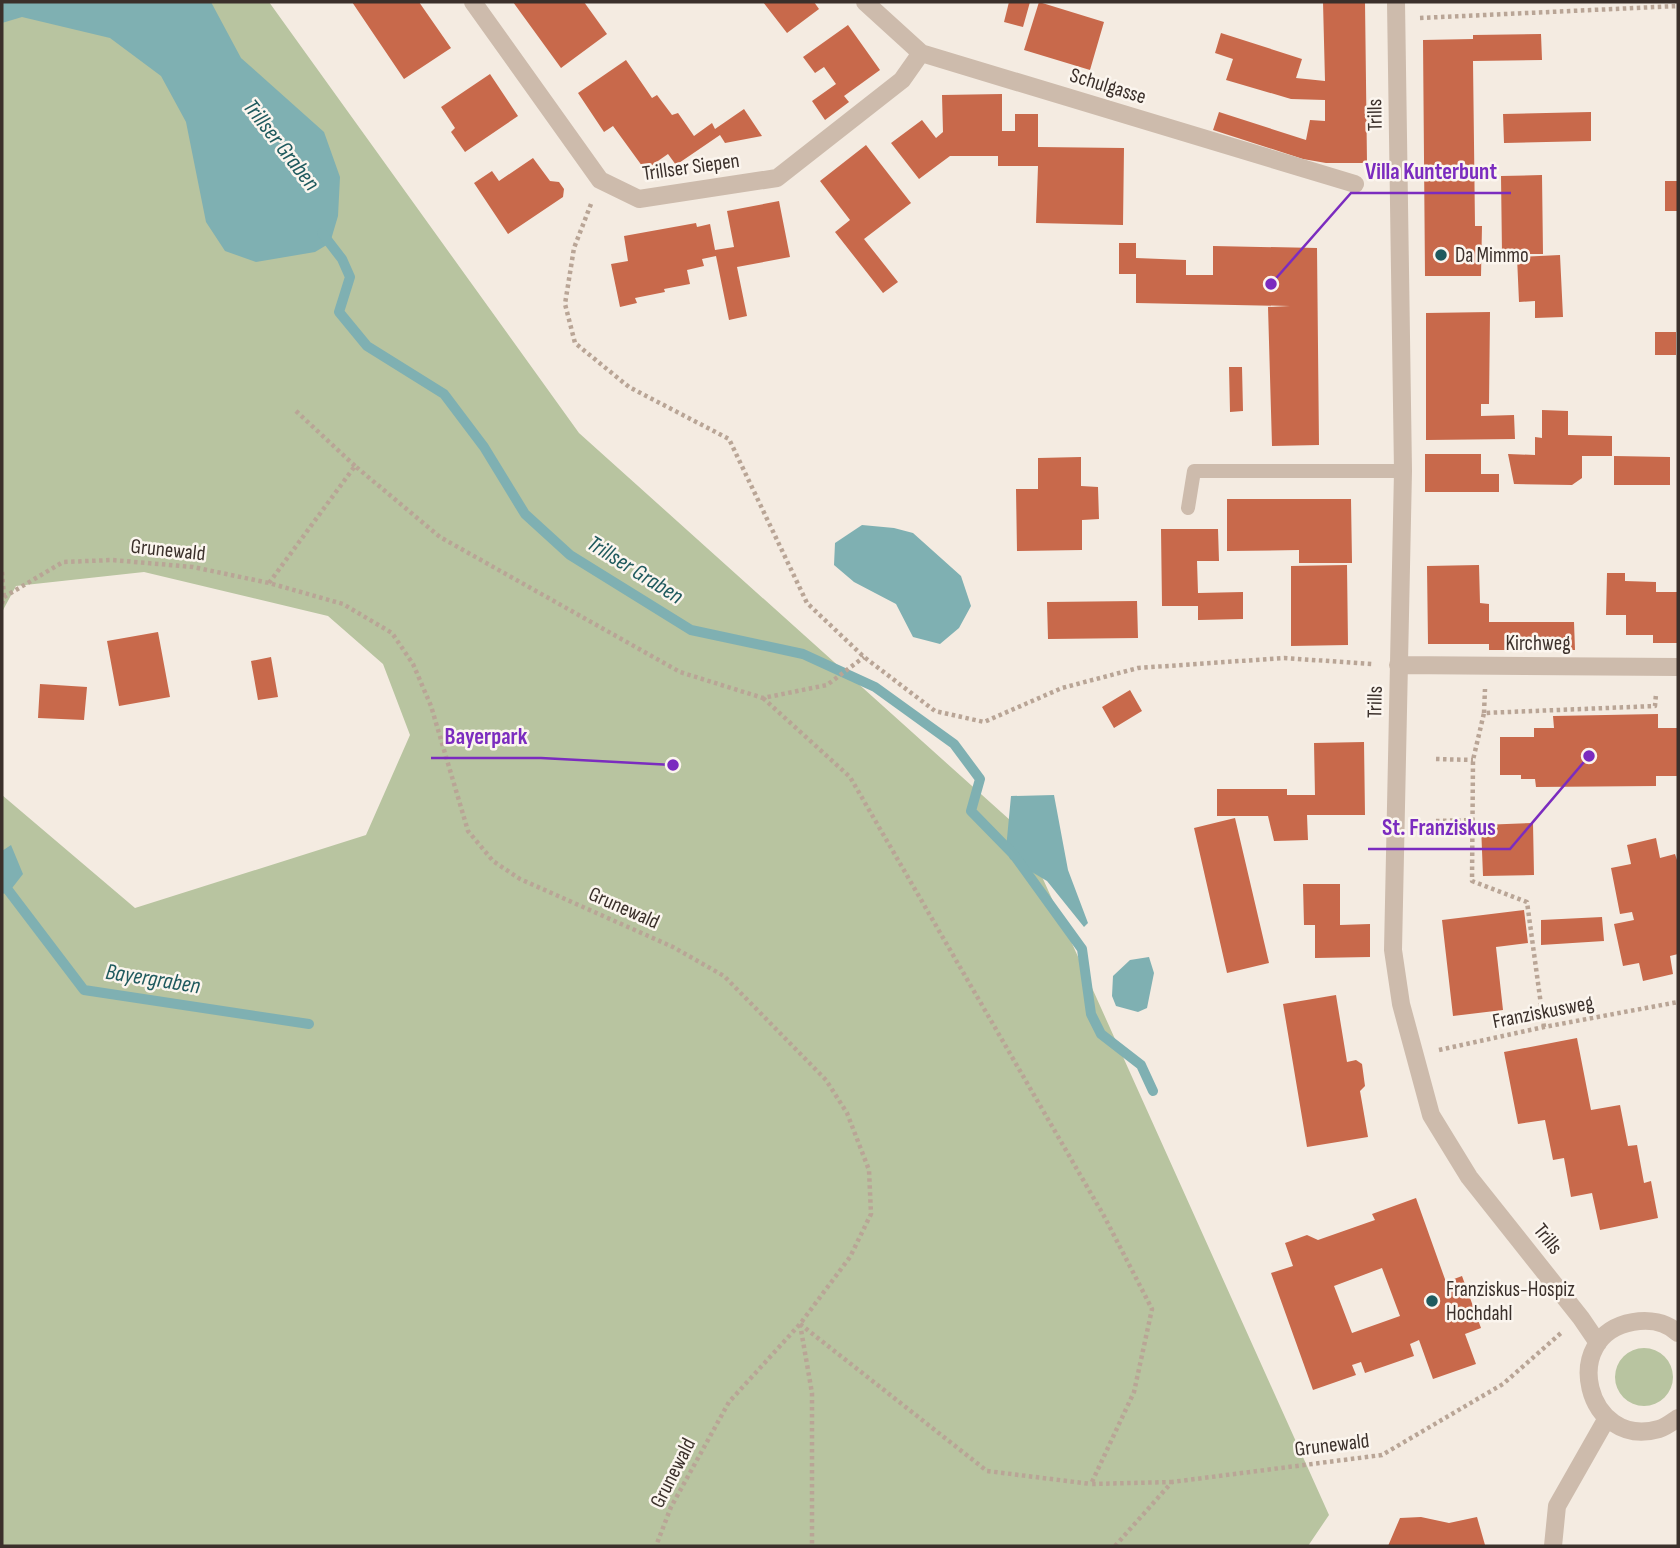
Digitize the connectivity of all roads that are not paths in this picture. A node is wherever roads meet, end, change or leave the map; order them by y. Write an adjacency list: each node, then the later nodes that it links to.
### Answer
1 (472, 2): 4 (street, Trillser Siepen)
2 (865, 2): 4 (street, Schulgasse)
3 (1396, 11): 6 (street, Trills)
4 (921, 53): 5 (street, Schulgasse)
5 (1355, 184)
6 (1403, 471): 7 (lane); 8 (street, Trills)
7 (1188, 508)
8 (1398, 666): 9 (street, Kirchweg); 11 (street, Trills)
9 (1678, 667)
10 (1677, 1329): 11 (street)
11 (1598, 1343): 12 (street)
12 (1607, 1418): 13 (street); 14 (street)
13 (1678, 1418)
14 (1553, 1546)

